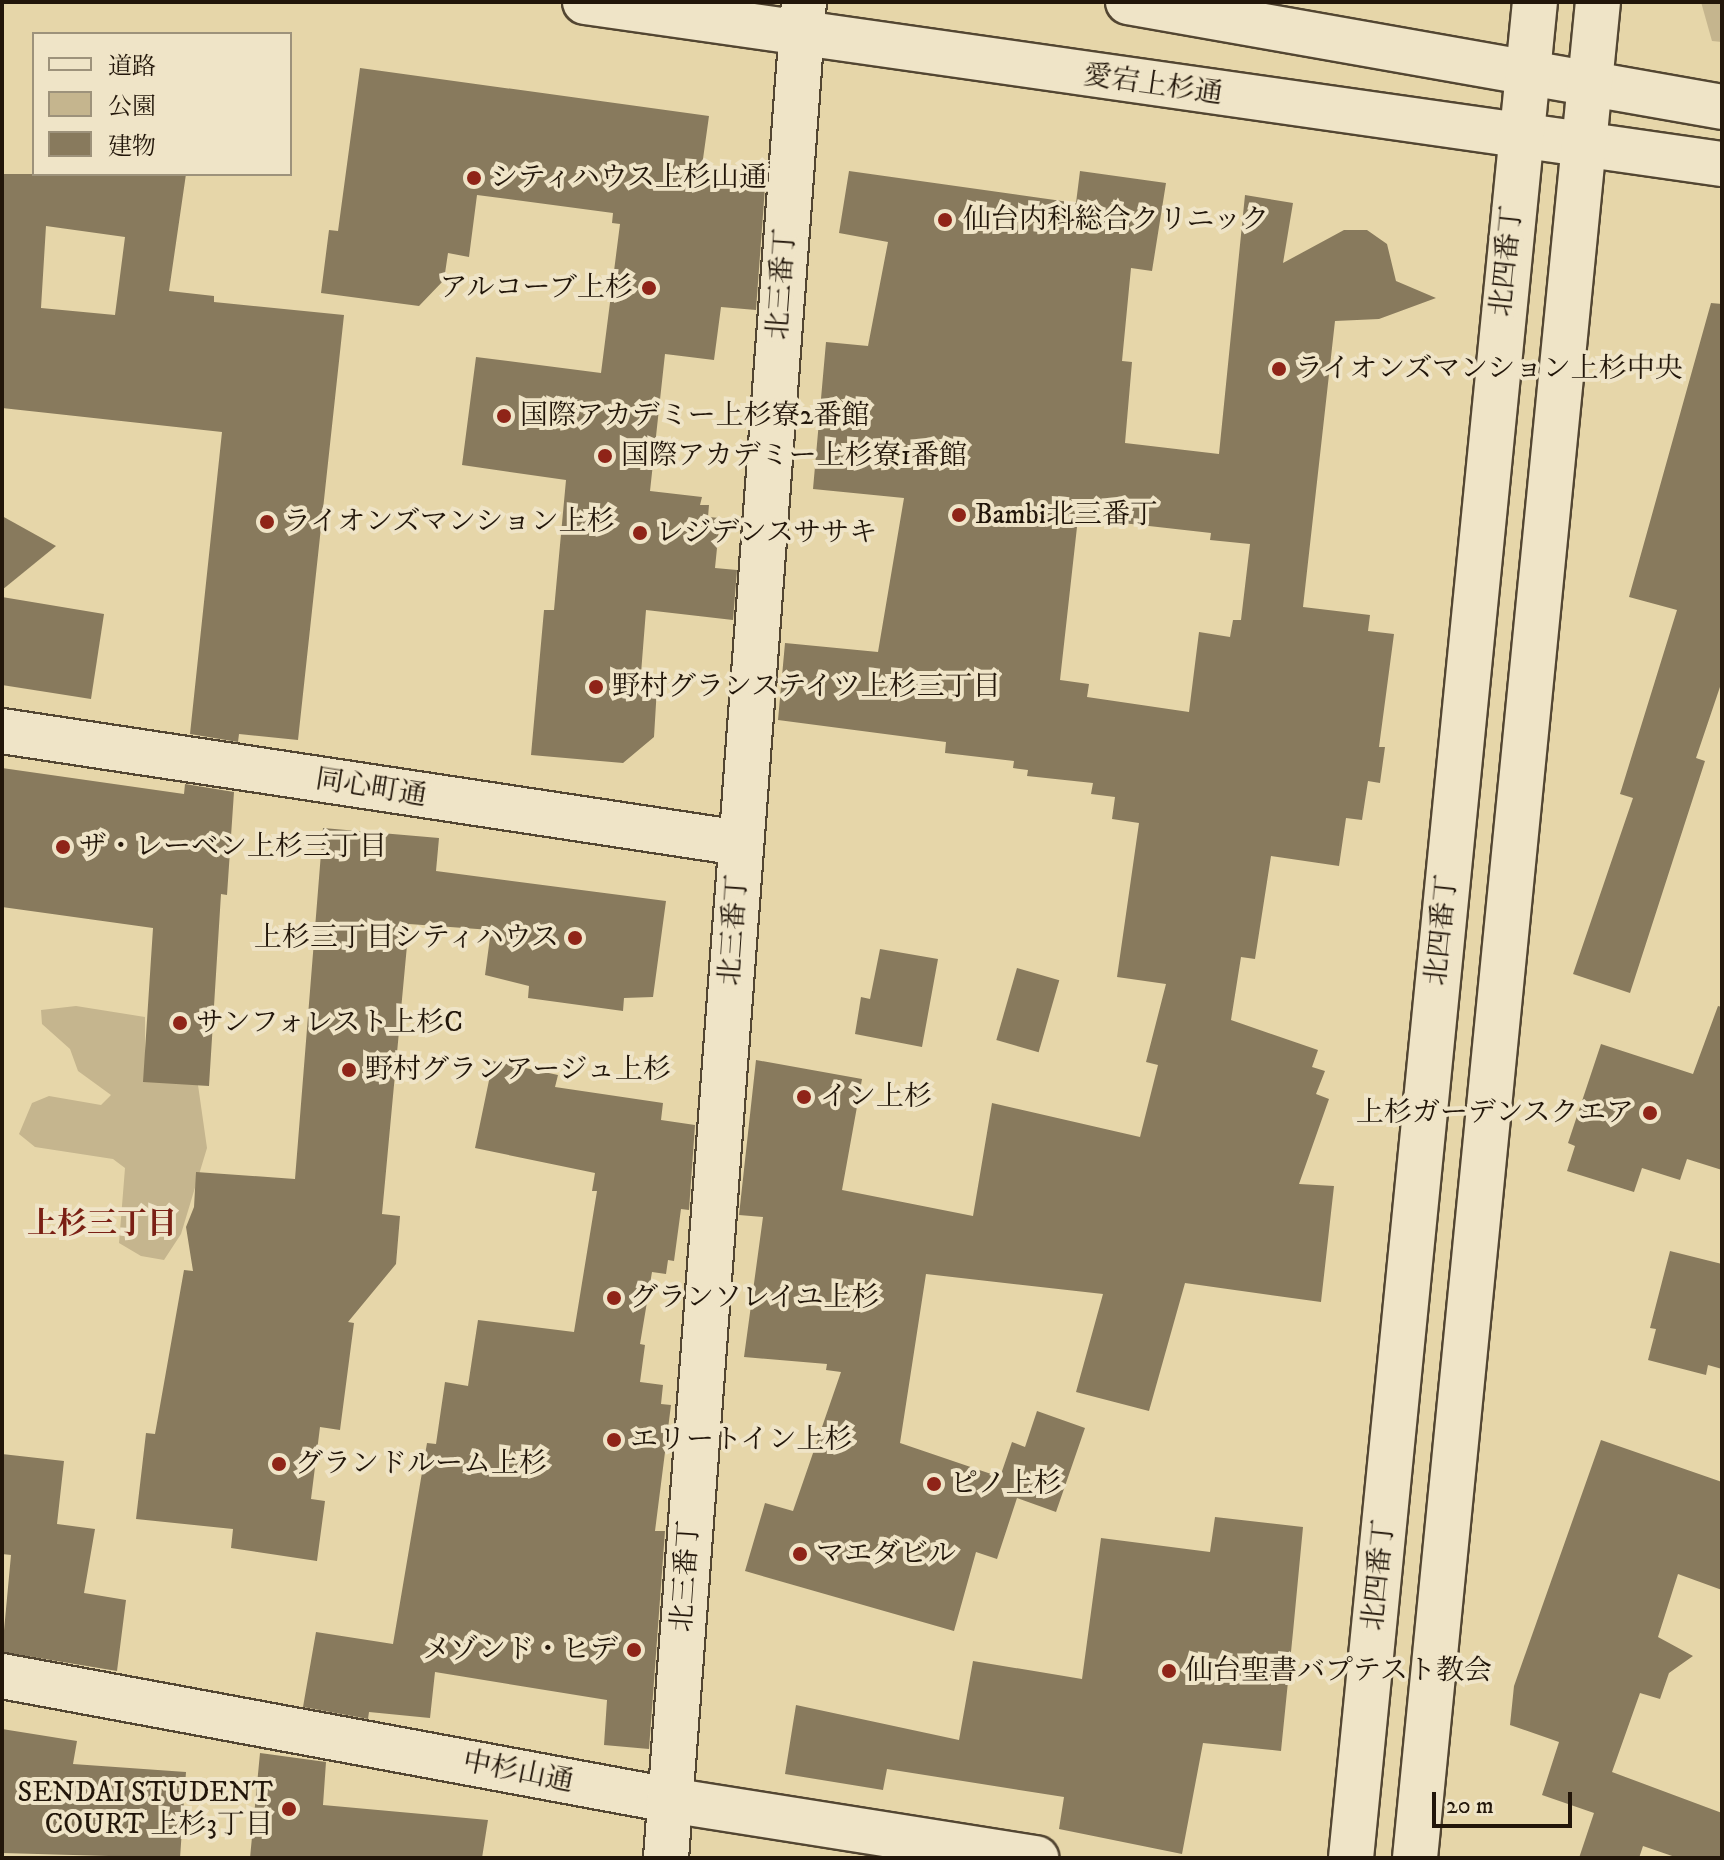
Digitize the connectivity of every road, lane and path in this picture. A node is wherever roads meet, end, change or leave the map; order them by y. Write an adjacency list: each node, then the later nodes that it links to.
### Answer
1 (585, 2): 5 (street, 愛宕上杉通)
2 (1535, 2): 6 (street, 北四番丁)
3 (1598, 2): 7 (street)
4 (1139, 3): 6 (street)
5 (802, 17): 9 (street, 愛宕上杉通); 13 (street, 北三番丁)
6 (1527, 72): 7 (street); 9 (street, 北四番丁)
7 (1591, 83): 8 (street); 10 (street)
8 (1722, 107)
9 (1521, 137): 10 (street, 愛宕上杉通); 18 (street, 北四番丁)
10 (1585, 146): 11 (street, 愛宕上杉通); 19 (street)
11 (1722, 164)
12 (2, 731): 13 (street, 同心町通)
13 (740, 843): 15 (street, 北三番丁)
14 (2, 1676): 15 (street, 中杉山通)
15 (669, 1800): 16 (street, 北三番丁); 17 (street, 中杉山通)
16 (666, 1858)
17 (1036, 1858)
18 (1351, 1858)
19 (1415, 1858)

